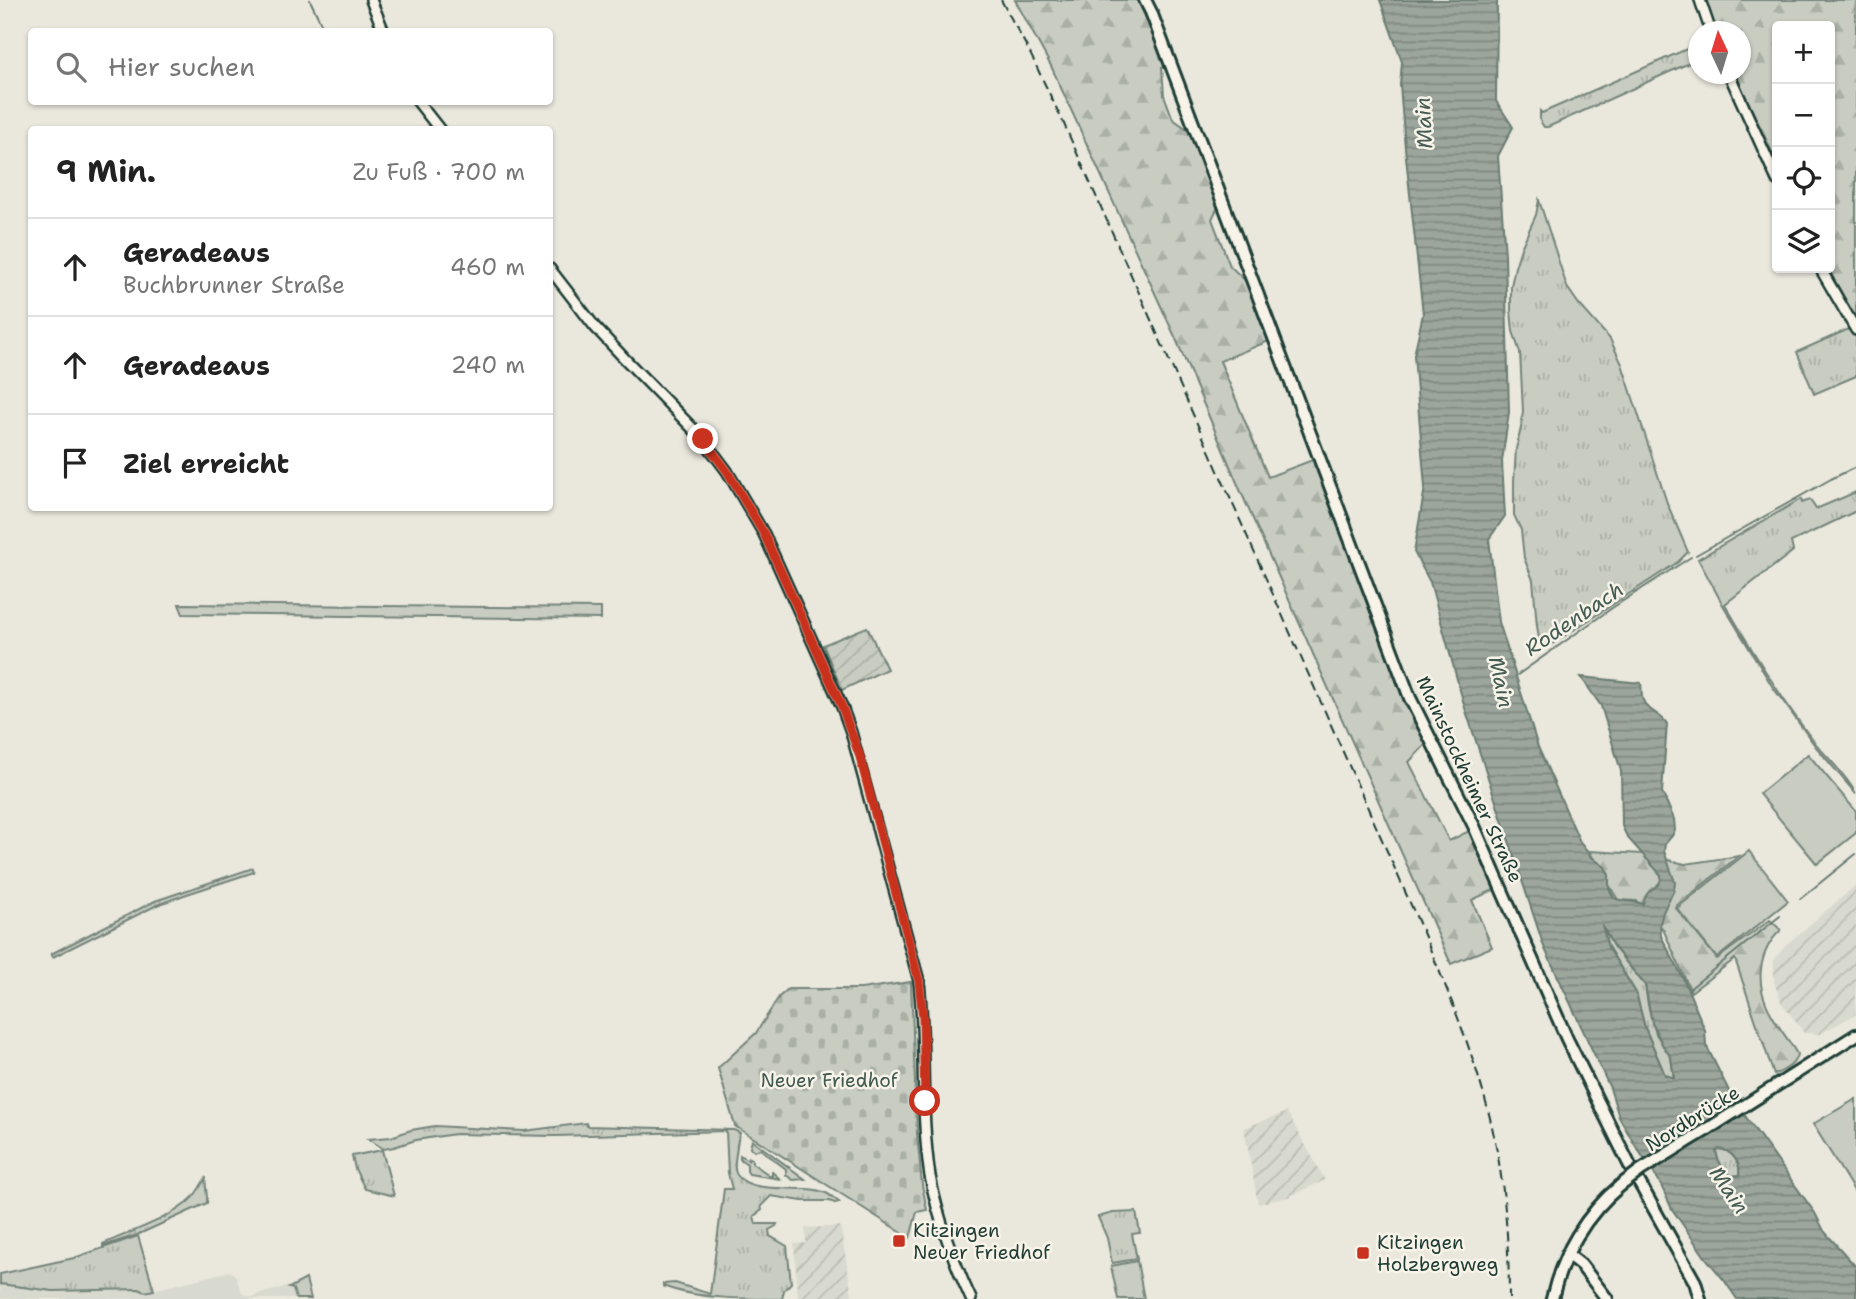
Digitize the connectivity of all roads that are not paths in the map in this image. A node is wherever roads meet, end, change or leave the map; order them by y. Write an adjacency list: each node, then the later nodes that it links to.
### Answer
1 (371, 0): 5 (street)
2 (1145, 0): 18 (main road, Mainstockheimer Straße)
3 (1700, 0): 4 (street)
4 (1707, 21)
5 (382, 28)
6 (1734, 84): 9 (street)
7 (420, 105): 8 (street)
8 (437, 126)
9 (1772, 169)
10 (553, 273): 15 (street)
11 (1823, 273): 12 (street)
12 (1856, 330)
13 (1856, 1035): 14 (main road, Nordbrücke, bridge)
14 (1567, 1254): 16 (main road, Nordbrücke); 17 (main road)
15 (971, 1299)
16 (1552, 1299)
17 (1607, 1299)
18 (1700, 1299)

